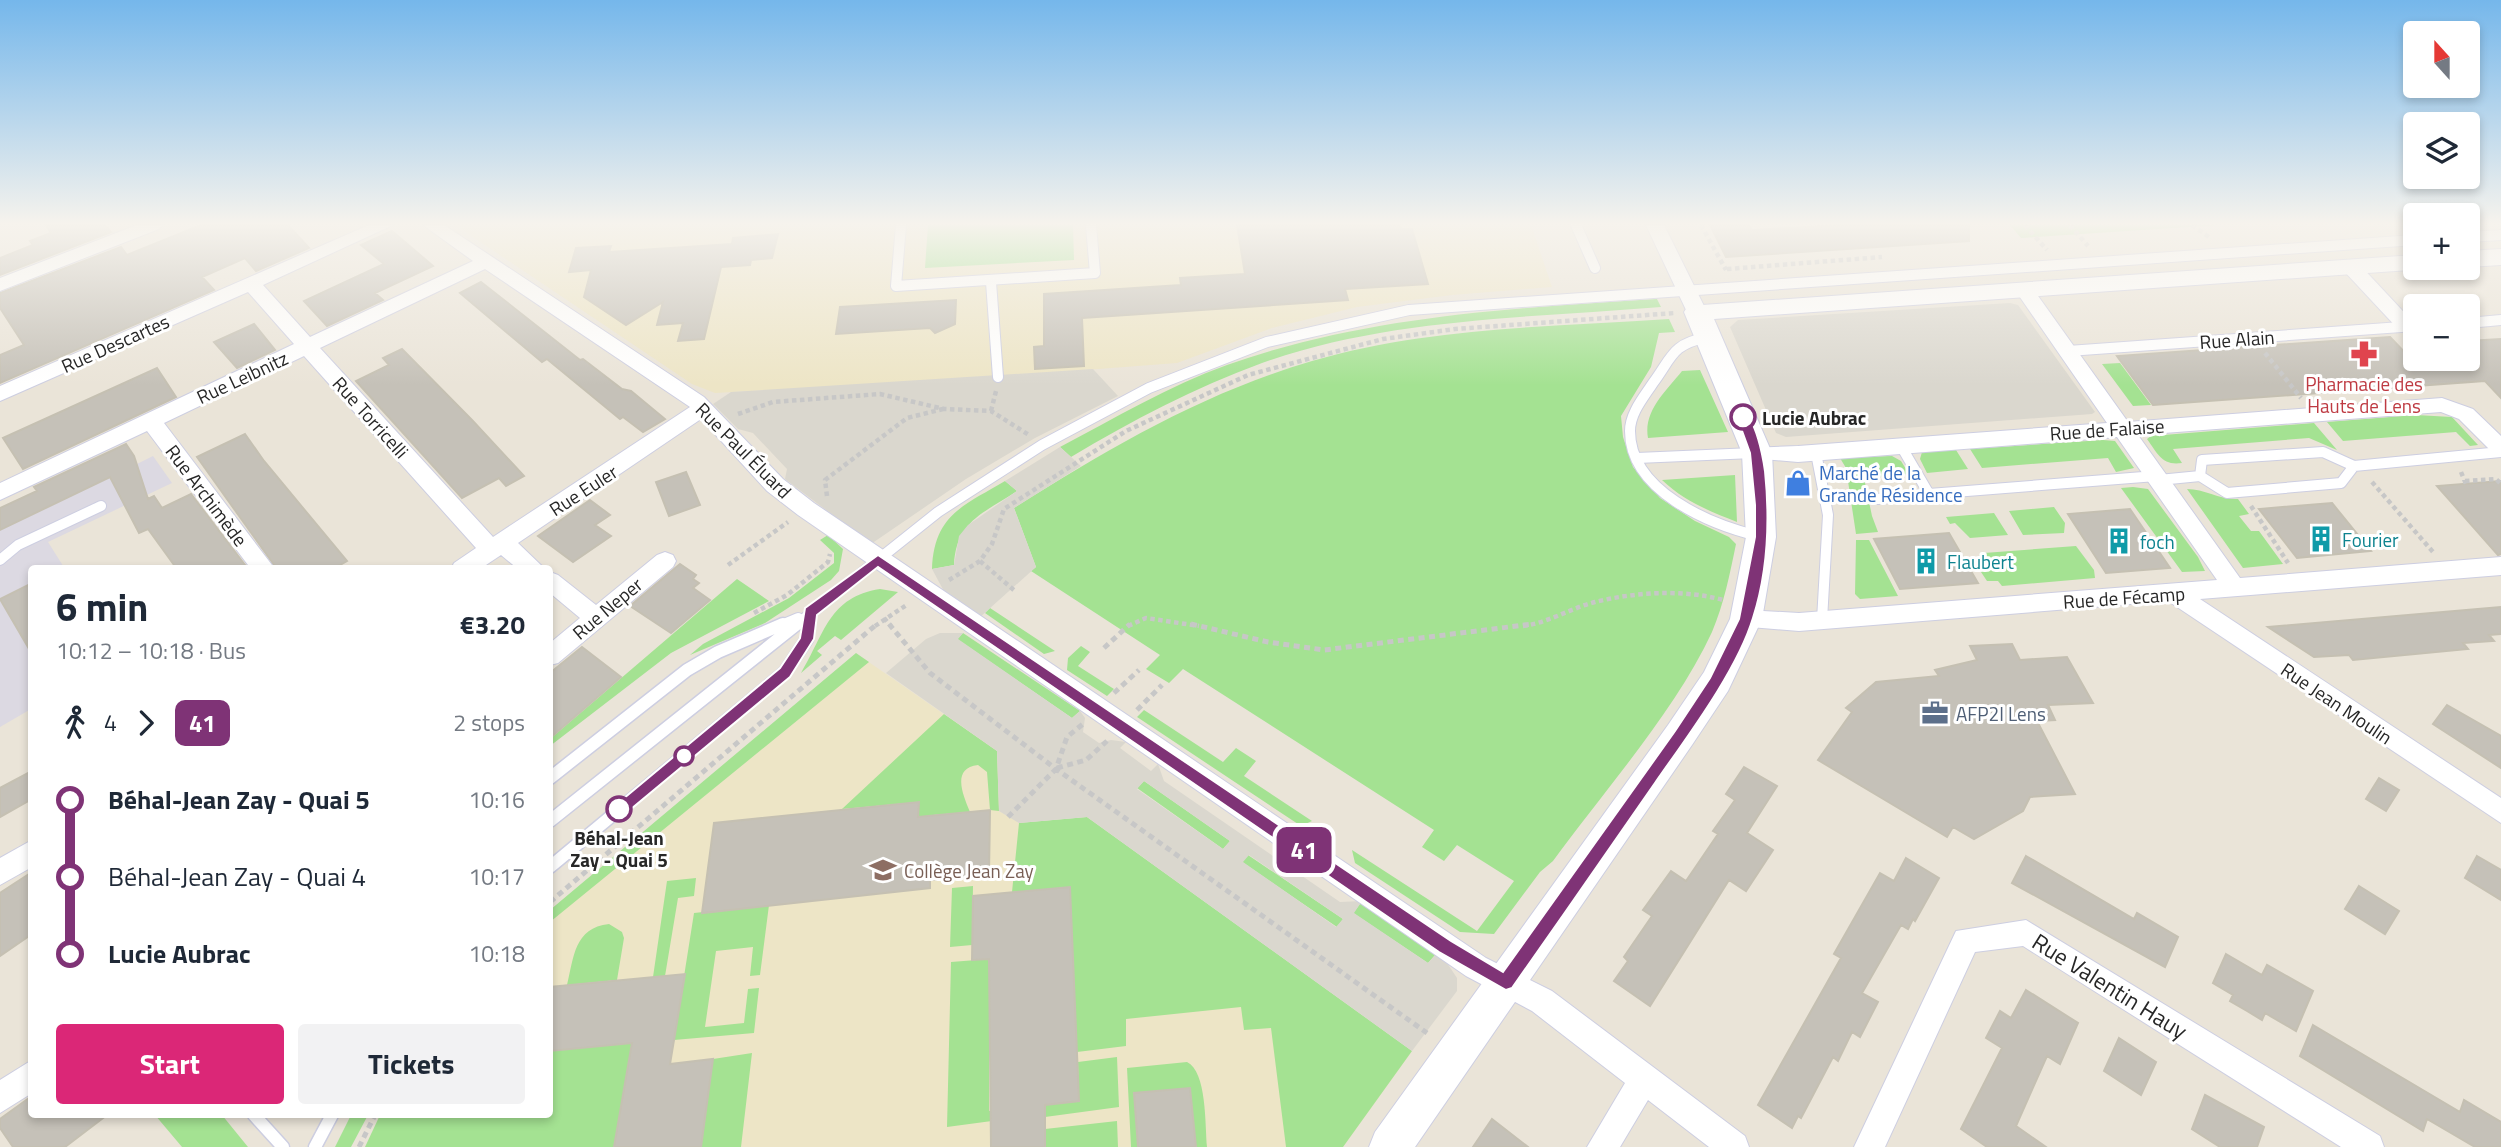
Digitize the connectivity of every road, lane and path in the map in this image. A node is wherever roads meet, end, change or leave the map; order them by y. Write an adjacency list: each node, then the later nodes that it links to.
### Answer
1 (17, 279): 14 (street)
2 (263, 279): 13 (street, Rue Descartes)
3 (450, 279): 22 (street, Rue Leibnitz)
4 (510, 279): 26 (street, Rue Paul Éluard)
5 (897, 279): 12 (lane)
6 (1031, 279): 12 (lane)
7 (1680, 279): 17 (street)
8 (1730, 279): 15 (path)
9 (1858, 279): 15 (lane)
10 (2187, 279): 16 (street)
11 (2363, 279): 18 (street)
12 (991, 282): 24 (lane)
13 (251, 284): 22 (street, Rue Torricelli); 25 (street, Rue Descartes)
14 (0, 285)
15 (1735, 287): 17 (lane)
16 (2024, 290): 17 (street); 23 (street)
17 (1696, 313): 34 (street); 36 (lane); 54 (lane); 56 (path)
18 (2403, 319)
19 (2501, 320): 20 (lane)
20 (2480, 322)
21 (2403, 328): 23 (lane, Rue Alain)
22 (308, 346): 28 (street, Rue Leibnitz); 51 (street, Rue Torricelli)
23 (2068, 351): 30 (street)
24 (998, 377)
25 (0, 394)
26 (702, 408): 29 (street, Rue Paul Éluard); 51 (street, Rue Euler)
27 (944, 409): 29 (path); 31 (path); 48 (path)
28 (151, 421): 42 (street, Rue Leibnitz); 57 (street, Rue Archimède)
29 (719, 424): 48 (street, Rue Paul Éluard)
30 (2122, 428): 32 (street, Rue de Falaise); 33 (street, Rue de Falaise); 39 (street)
31 (1034, 438)
32 (1901, 446): 35 (street, Rue de Falaise); 44 (lane)
33 (2501, 451): 37 (lane)
34 (1756, 453): 35 (street, Rue de Falaise); 36 (lane); 50 (street)
35 (1816, 453): 73 (lane)
36 (1637, 458): 50 (lane)
37 (2354, 466): 38 (lane); 43 (lane)
38 (2200, 476): 39 (lane); 43 (lane)
39 (2157, 478): 44 (lane); 64 (street)
40 (2465, 481): 41 (path)
41 (2501, 484)
42 (0, 492)
43 (2240, 492): 62 (path)
44 (1929, 494): 45 (lane)
45 (1878, 499)
46 (101, 506): 53 (lane)
47 (779, 513): 48 (path)
48 (798, 515): 49 (path); 54 (street, Rue Paul Éluard); 60 (path)
49 (800, 529)
50 (1761, 537): 69 (street)
51 (496, 547): 58 (street, Rue Euler); 59 (street, Rue Torricelli)
52 (829, 551): 70 (path)
53 (0, 560)
54 (878, 560): 66 (street, Rue Paul Éluard); 68 (lane)
55 (665, 561): 71 (street, Rue Neper)
56 (981, 561): 65 (path); 66 (path)
57 (261, 565)
58 (468, 565)
59 (527, 565)
60 (728, 565)
61 (2501, 566): 64 (street, Rue de Fécamp)
62 (2293, 569)
63 (553, 583): 71 (street)
64 (2235, 588): 67 (street, Rue de Fécamp)
65 (1015, 591)
66 (926, 592): 72 (path); 87 (street, Rue Paul Éluard)
67 (2173, 593): 73 (street, Rue de Fécamp); 80 (street, Rue Jean Moulin)
68 (810, 612): 79 (lane); 82 (lane); 84 (lane)
69 (1748, 613): 73 (street, Rue de Fécamp); 74 (path); 87 (street)
70 (750, 616)
71 (596, 618): 75 (street, Rue Neper)
72 (884, 618): 78 (path); 86 (path)
73 (1822, 620)
74 (1104, 648)
75 (553, 654)
76 (1086, 721): 78 (path)
77 (1107, 740): 78 (path)
78 (1056, 769): 81 (path); 88 (path)
79 (553, 776)
80 (2501, 812)
81 (1008, 817)
82 (553, 819)
83 (28, 855): 85 (street)
84 (553, 865)
85 (0, 873)
86 (553, 899)
87 (1506, 982): 90 (street, Rue Paul Éluard); 98 (street)
88 (1427, 1032)
89 (28, 1078): 91 (street)
90 (1644, 1080): 99 (street); 100 (street, Rue Paul Éluard)
91 (0, 1098)
92 (257, 1118): 95 (lane)
93 (330, 1118): 96 (lane)
94 (374, 1118): 97 (path)
95 (283, 1147)
96 (315, 1147)
97 (359, 1147)
98 (1390, 1147)
99 (1602, 1147)
100 (1734, 1147)
101 (1869, 1147): 102 (street, Rue Valentin Hauy)
102 (2369, 1147)

